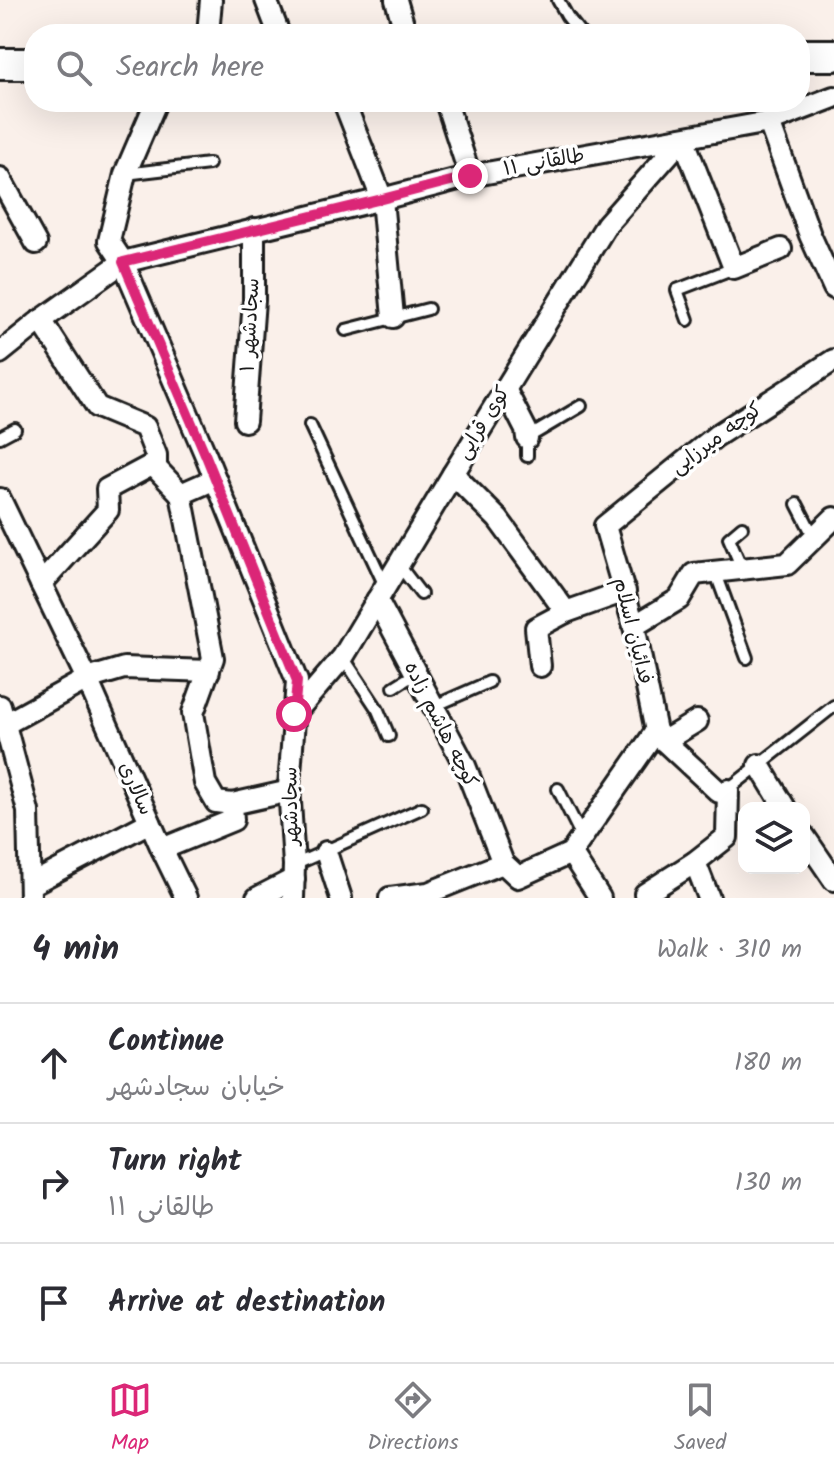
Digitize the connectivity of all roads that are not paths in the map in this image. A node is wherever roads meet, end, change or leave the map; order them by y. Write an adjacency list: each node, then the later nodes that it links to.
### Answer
1 (211, 0): 5 (street)
2 (266, 0): 6 (street)
3 (396, 0): 7 (street)
4 (558, 0): 8 (lane)
5 (209, 24)
6 (275, 24)
7 (403, 24)
8 (573, 24)
9 (834, 37): 10 (main road)
10 (810, 38)
11 (0, 46): 12 (main road)
12 (24, 46)
13 (810, 55): 14 (main road)
14 (834, 55)
15 (0, 64): 16 (main road)
16 (24, 64)
17 (834, 97): 18 (street, طالقانی ۱۱)
18 (810, 106)
19 (152, 112): 26 (street, سجادشهر)
20 (348, 112): 29 (street)
21 (449, 112): 27 (street)
22 (795, 112): 23 (street, طالقانی ۱۱)
23 (769, 122): 24 (street, طالقانی ۱۱); 35 (street)
24 (683, 138): 27 (street, طالقانی ۱۱); 34 (street); 43 (street, کوی قرایی)
25 (209, 164): 26 (lane)
26 (125, 174): 33 (street, سجادشهر)
27 (470, 176): 29 (street, طالقانی ۱۱)
28 (0, 178): 31 (street)
29 (382, 199): 30 (street, طالقانی ۱۱); 37 (street)
30 (254, 229): 33 (street, طالقانی ۱۱); 45 (street, سجادشهر ۱)
31 (36, 243)
32 (781, 249): 34 (street)
33 (123, 262): 38 (street, طالقانی ۱۱); 52 (street, سجادشهر)
34 (734, 268): 39 (lane)
35 (834, 288)
36 (428, 309): 37 (lane)
37 (393, 317): 40 (lane)
38 (41, 320): 41 (street, طالقانی ۱۱); 50 (street)
39 (688, 320)
40 (346, 330)
41 (0, 353)
42 (834, 360): 57 (street, کوچه میرزایی)
43 (505, 389): 49 (street); 51 (street, کوی قرایی)
44 (581, 406): 49 (lane)
45 (245, 421)
46 (310, 425): 65 (lane)
47 (15, 429): 48 (lane)
48 (0, 437)
49 (527, 447)
50 (156, 468): 53 (street); 63 (street)
51 (453, 474): 60 (street, کوی قرایی); 67 (street)
52 (215, 479): 53 (street); 79 (street, سجادشهر)
53 (181, 494): 72 (street)
54 (0, 499): 63 (street, سالاری)
55 (797, 504): 59 (lane)
56 (834, 518): 59 (street)
57 (605, 526): 64 (street, فدائیان اسلام)
58 (742, 527): 61 (lane)
59 (814, 537): 61 (street)
60 (398, 564): 65 (street, کوی قرایی); 66 (lane)
61 (742, 568): 62 (street)
62 (715, 571): 68 (street); 70 (lane)
63 (41, 584): 74 (street, سالاری)
64 (625, 591): 67 (street); 68 (street, فدائیان اسلام)
65 (381, 593): 69 (street, کوی قرایی); 73 (street, کوچه هاشم زاده)
66 (421, 594)
67 (566, 612): 71 (street)
68 (634, 626): 83 (street, فدائیان اسلام)
69 (343, 657): 79 (street, کوی قرایی); 82 (lane)
70 (747, 658)
71 (540, 666)
72 (209, 671): 74 (street); 89 (street)
73 (415, 674): 76 (lane); 78 (street, کوچه هاشم زاده)
74 (87, 679): 80 (street); 91 (street, سالاری)
75 (489, 682): 78 (lane)
76 (394, 687)
77 (834, 706): 84 (lane)
78 (432, 707): 97 (street, کوچه هاشم زاده)
79 (294, 714): 86 (street, سجادشهر)
80 (2, 719): 100 (street)
81 (697, 721): 83 (street)
82 (389, 736)
83 (660, 736): 87 (street); 93 (street)
84 (759, 765): 87 (lane); 88 (street)
85 (558, 789): 93 (lane)
86 (290, 791): 89 (street); 99 (street, سجادشهر)
87 (724, 791): 96 (street)
88 (781, 802)
89 (232, 804): 94 (street)
90 (422, 808): 95 (lane)
91 (150, 822): 94 (street, سالاری); 100 (street)
92 (810, 845): 98 (street)
93 (577, 846): 97 (street); 105 (street)
94 (162, 849): 101 (street, سالاری)
95 (326, 852): 99 (lane); 103 (street)
96 (695, 862): 106 (street); 107 (street)
97 (503, 863): 104 (street)
98 (834, 880)
99 (294, 881): 102 (street)
100 (30, 891)
101 (186, 898)
102 (257, 898)
103 (341, 898)
104 (390, 898)
105 (600, 898)
106 (647, 898)
107 (709, 898)

